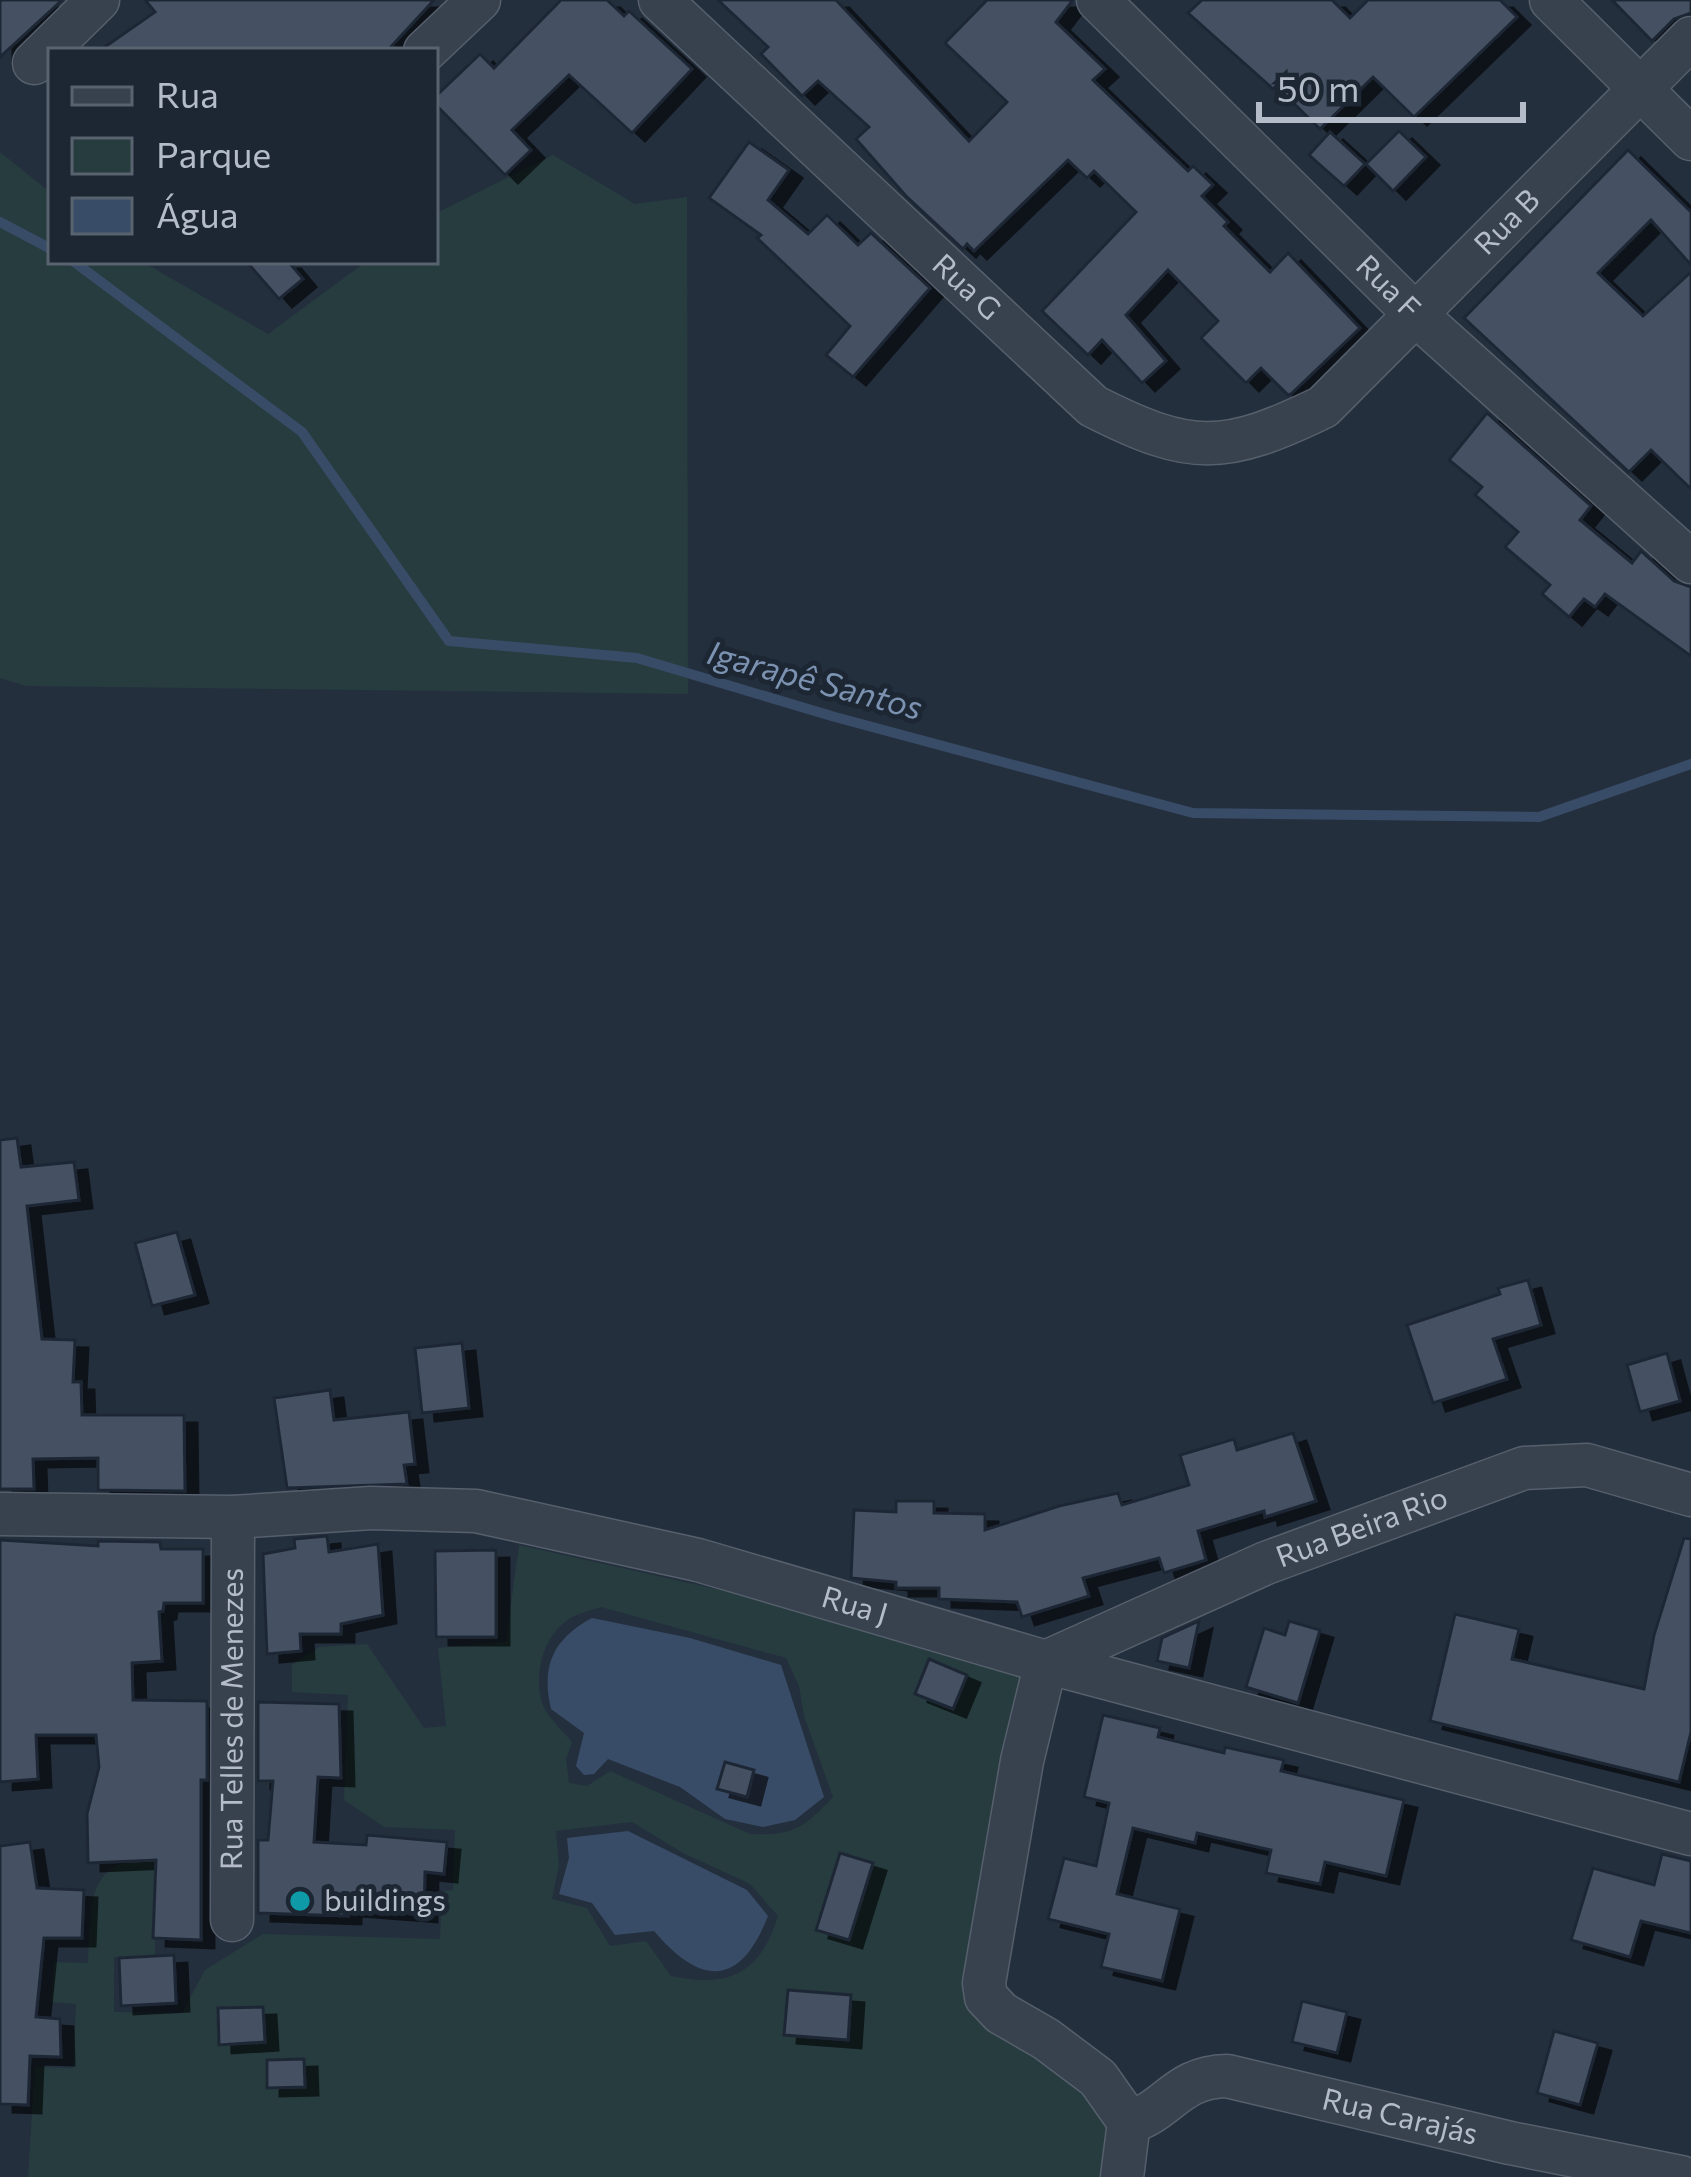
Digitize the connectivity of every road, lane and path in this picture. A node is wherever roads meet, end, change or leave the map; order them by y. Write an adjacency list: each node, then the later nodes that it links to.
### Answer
1 (98, 0): 7 (street)
2 (479, 0): 8 (street)
3 (660, 0): 14 (street, Rua G)
4 (1098, 0): 13 (street, Rua F)
5 (1551, 0): 11 (street)
6 (1691, 38): 11 (street, Rua B)
7 (49, 48)
8 (428, 48)
9 (48, 49): 10 (street)
10 (34, 63)
11 (1641, 89): 12 (street); 13 (street, Rua B)
12 (1691, 139)
13 (1414, 313): 14 (street, Rua B); 15 (street, Rua F)
14 (1322, 407)
15 (1691, 562)
16 (1691, 1495): 19 (street, Rua Beira Rio)
17 (0, 1514): 18 (street, Rua J)
18 (233, 1517): 19 (street, Rua J); 21 (street, Rua Telles de Menezes)
19 (1046, 1662): 20 (street, Rua J); 22 (street)
20 (1691, 1834)
21 (232, 1920)
22 (1129, 2122): 23 (street); 24 (street, Rua Carajás)
23 (1122, 2177)
24 (1682, 2177)

